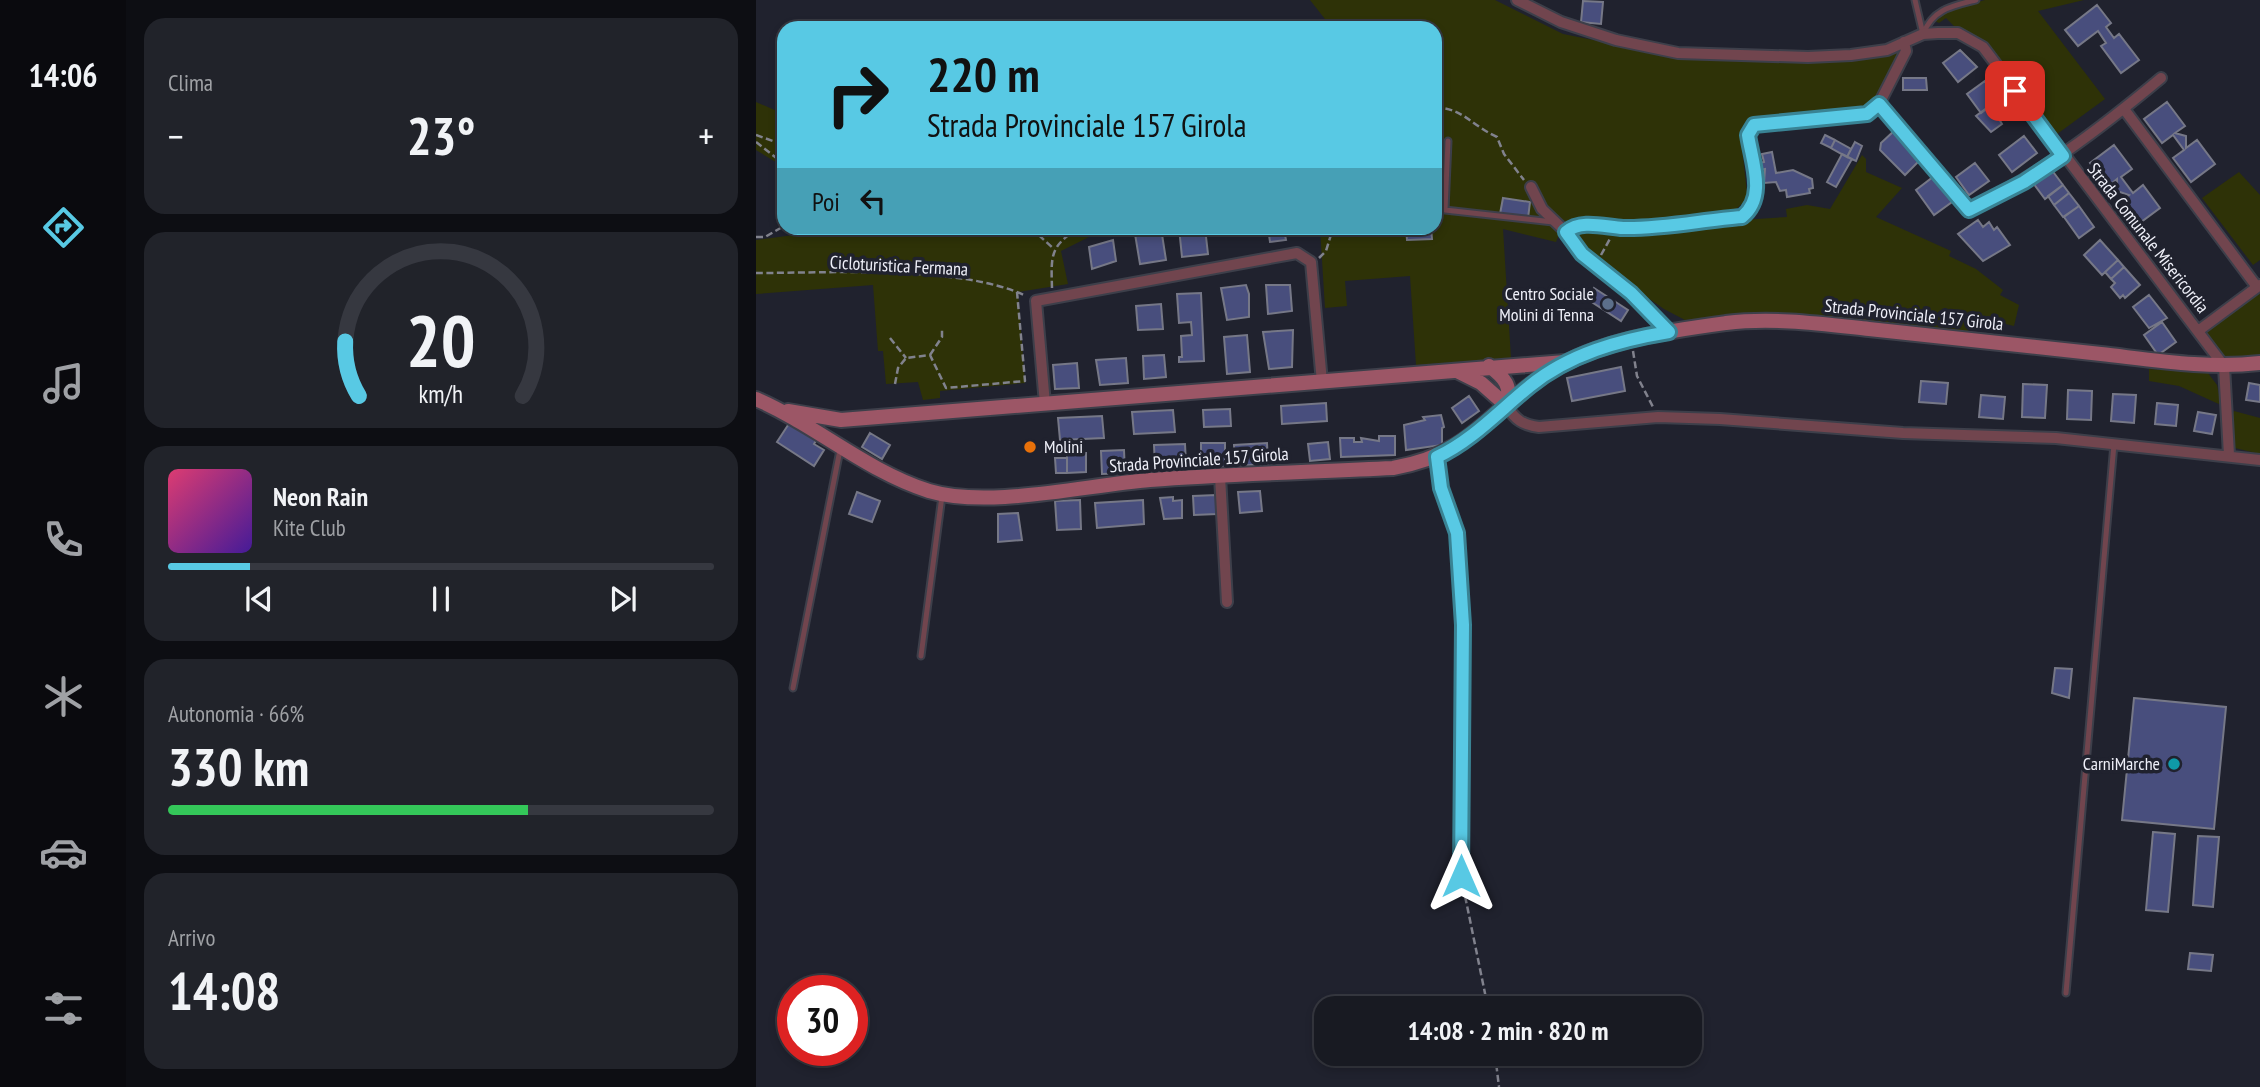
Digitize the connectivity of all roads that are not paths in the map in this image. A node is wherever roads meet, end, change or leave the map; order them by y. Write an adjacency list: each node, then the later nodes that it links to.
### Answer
1 (1517, 0): 5 (street, Strada Comunale Misericordia)
2 (1914, 0): 4 (lane)
3 (1976, 0): 4 (lane)
4 (1923, 34): 5 (street, Strada Comunale Misericordia); 10 (street, Strada Comunale Misericordia)
5 (1904, 42): 7 (street)
6 (2161, 78): 8 (street)
7 (1879, 104): 10 (street); 13 (street)
8 (2124, 109): 10 (street); 14 (street)
9 (1448, 141): 12 (lane)
10 (2063, 156): 15 (street, Strada Comunale Misericordia)
11 (1531, 187): 12 (street)
12 (1553, 222): 13 (street)
13 (1566, 232): 16 (street)
14 (2259, 286): 15 (street)
15 (2198, 331): 20 (street, Strada Comunale Misericordia)
16 (1669, 332): 17 (main road, Strada Provinciale 157 Girola); 20 (main road, Strada Provinciale 157 Girola)
17 (1567, 362): 19 (main road, Strada Provinciale 157 Girola); 25 (main road, Strada Provinciale 157 Girola)
18 (2260, 363): 20 (main road, Strada Provinciale 157 Girola)
19 (1489, 366): 21 (main road, Strada Provinciale 157 Girola); 25 (main road)
20 (2224, 366): 30 (street)
21 (1459, 372): 22 (main road, Strada Provinciale 157 Girola); 25 (main road)
22 (1322, 382): 24 (main road, Strada Provinciale 157 Girola); 24 (street)
23 (756, 399): 26 (main road, Strada Provinciale 157 Girola)
24 (1045, 404): 27 (main road, Strada Provinciale 157 Girola)
25 (1507, 406): 29 (street); 31 (main road, Strada Provinciale 157 Girola)
26 (779, 410): 27 (main road, Strada Provinciale 157 Girola); 28 (main road, Strada Provinciale 157 Girola)
27 (841, 420): 28 (main road)
28 (835, 444): 34 (main road, Strada Provinciale 157 Girola); 37 (lane)
29 (2114, 444): 30 (street); 39 (lane)
30 (2229, 455): 32 (street)
31 (1437, 457): 33 (main road, Strada Provinciale 157 Girola); 38 (street)
32 (2260, 460)
33 (1220, 476): 34 (main road, Strada Provinciale 157 Girola); 35 (street)
34 (943, 493): 36 (lane)
35 (1227, 602)
36 (921, 656)
37 (793, 688)
38 (1461, 876)
39 (2066, 993)

